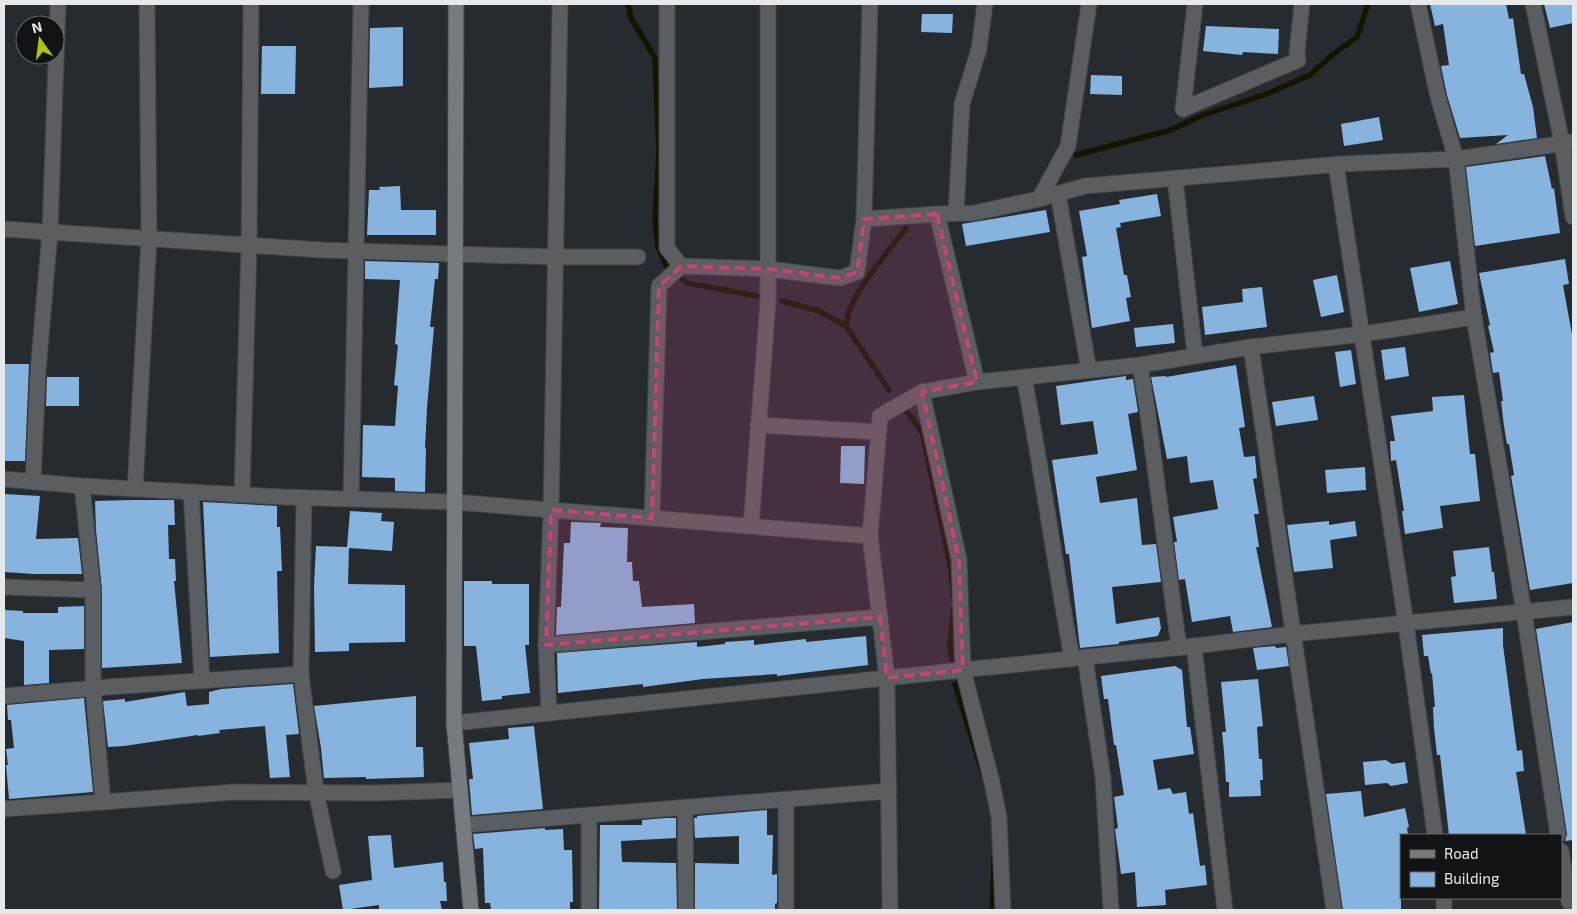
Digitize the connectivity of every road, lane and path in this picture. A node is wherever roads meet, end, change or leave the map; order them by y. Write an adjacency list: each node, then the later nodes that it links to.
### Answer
1 (58, 4): 27 (street)
2 (147, 4): 28 (street)
3 (251, 4): 29 (street)
4 (362, 4): 30 (street)
5 (456, 4): 31 (street)
6 (560, 4): 32 (street)
7 (667, 4): 34 (street)
8 (768, 4): 35 (street)
9 (870, 4): 25 (street)
10 (985, 4): 22 (street)
11 (1089, 4): 21 (street)
12 (1195, 4): 13 (street)
13 (1302, 4)
14 (1418, 4): 17 (street)
15 (1533, 4): 16 (street)
16 (1568, 143): 17 (street); 24 (street)
17 (1456, 159): 18 (street); 36 (street)
18 (1336, 165): 19 (street); 37 (street)
19 (1175, 178): 20 (street); 39 (street)
20 (1058, 194): 21 (street); 41 (street)
21 (1039, 200): 22 (street)
22 (956, 213): 23 (street)
23 (937, 214): 25 (street); 43 (street)
24 (1573, 217)
25 (864, 219): 35 (street)
26 (4, 229): 27 (street)
27 (50, 232): 28 (street); 48 (street)
28 (149, 239): 29 (street); 50 (street)
29 (249, 246): 30 (street); 52 (street)
30 (356, 252): 31 (street); 54 (street)
31 (455, 255): 32 (street); 55 (street)
32 (556, 257): 33 (street); 56 (street)
33 (638, 257)
34 (681, 266): 35 (street); 57 (street)
35 (768, 269): 45 (street)
36 (1474, 318): 37 (street); 63 (street)
37 (1363, 334): 38 (street); 65 (street)
38 (1251, 347): 39 (street); 66 (street)
39 (1195, 356): 40 (street)
40 (1140, 365): 41 (street); 68 (street)
41 (1089, 370): 42 (street)
42 (1024, 377): 43 (street); 69 (street)
43 (976, 382): 44 (street)
44 (922, 392): 46 (street); 70 (street)
45 (758, 426): 46 (street); 58 (street)
46 (879, 432): 59 (street)
47 (4, 479): 48 (street)
48 (33, 482): 49 (street)
49 (82, 486): 50 (street); 61 (street)
50 (135, 489): 51 (street)
51 (191, 492): 52 (street); 73 (street)
52 (242, 495): 53 (street)
53 (304, 498): 54 (street); 71 (street)
54 (351, 499): 55 (street)
55 (454, 502): 56 (street); 77 (street)
56 (551, 510): 57 (street); 67 (street)
57 (652, 518): 58 (street)
58 (751, 526): 59 (street)
59 (870, 536): 64 (street)
60 (4, 586): 61 (street)
61 (93, 590): 74 (street)
62 (1573, 607): 63 (street)
63 (1524, 612): 65 (street); 88 (street)
64 (880, 617): 67 (street); 72 (street)
65 (1406, 624): 66 (street); 87 (street)
66 (1292, 634): 68 (street); 100 (street)
67 (546, 645): 76 (street)
68 (1186, 647): 69 (street); 99 (street)
69 (1078, 658): 70 (street); 98 (street)
70 (963, 670): 72 (street); 97 (street)
71 (301, 674): 73 (street); 79 (street)
72 (888, 678): 76 (street); 80 (street)
73 (202, 681): 74 (street)
74 (93, 689): 75 (street); 82 (street)
75 (4, 696)
76 (550, 713): 77 (street)
77 (454, 723): 78 (street)
78 (460, 790): 79 (street); 86 (street)
79 (316, 792): 82 (street); 90 (street)
80 (889, 792): 81 (street); 96 (street)
81 (786, 800): 83 (street); 95 (street)
82 (103, 802): 84 (street)
83 (685, 808): 85 (street); 94 (street)
84 (4, 809)
85 (589, 815): 86 (street); 93 (street)
86 (464, 825): 92 (street)
87 (1435, 834)
88 (1558, 834)
89 (1562, 857): 91 (street)
90 (333, 871)
91 (1569, 902)
92 (471, 910)
93 (590, 910)
94 (686, 910)
95 (786, 910)
96 (890, 910)
97 (1004, 910)
98 (1110, 910)
99 (1225, 910)
100 (1334, 910)

